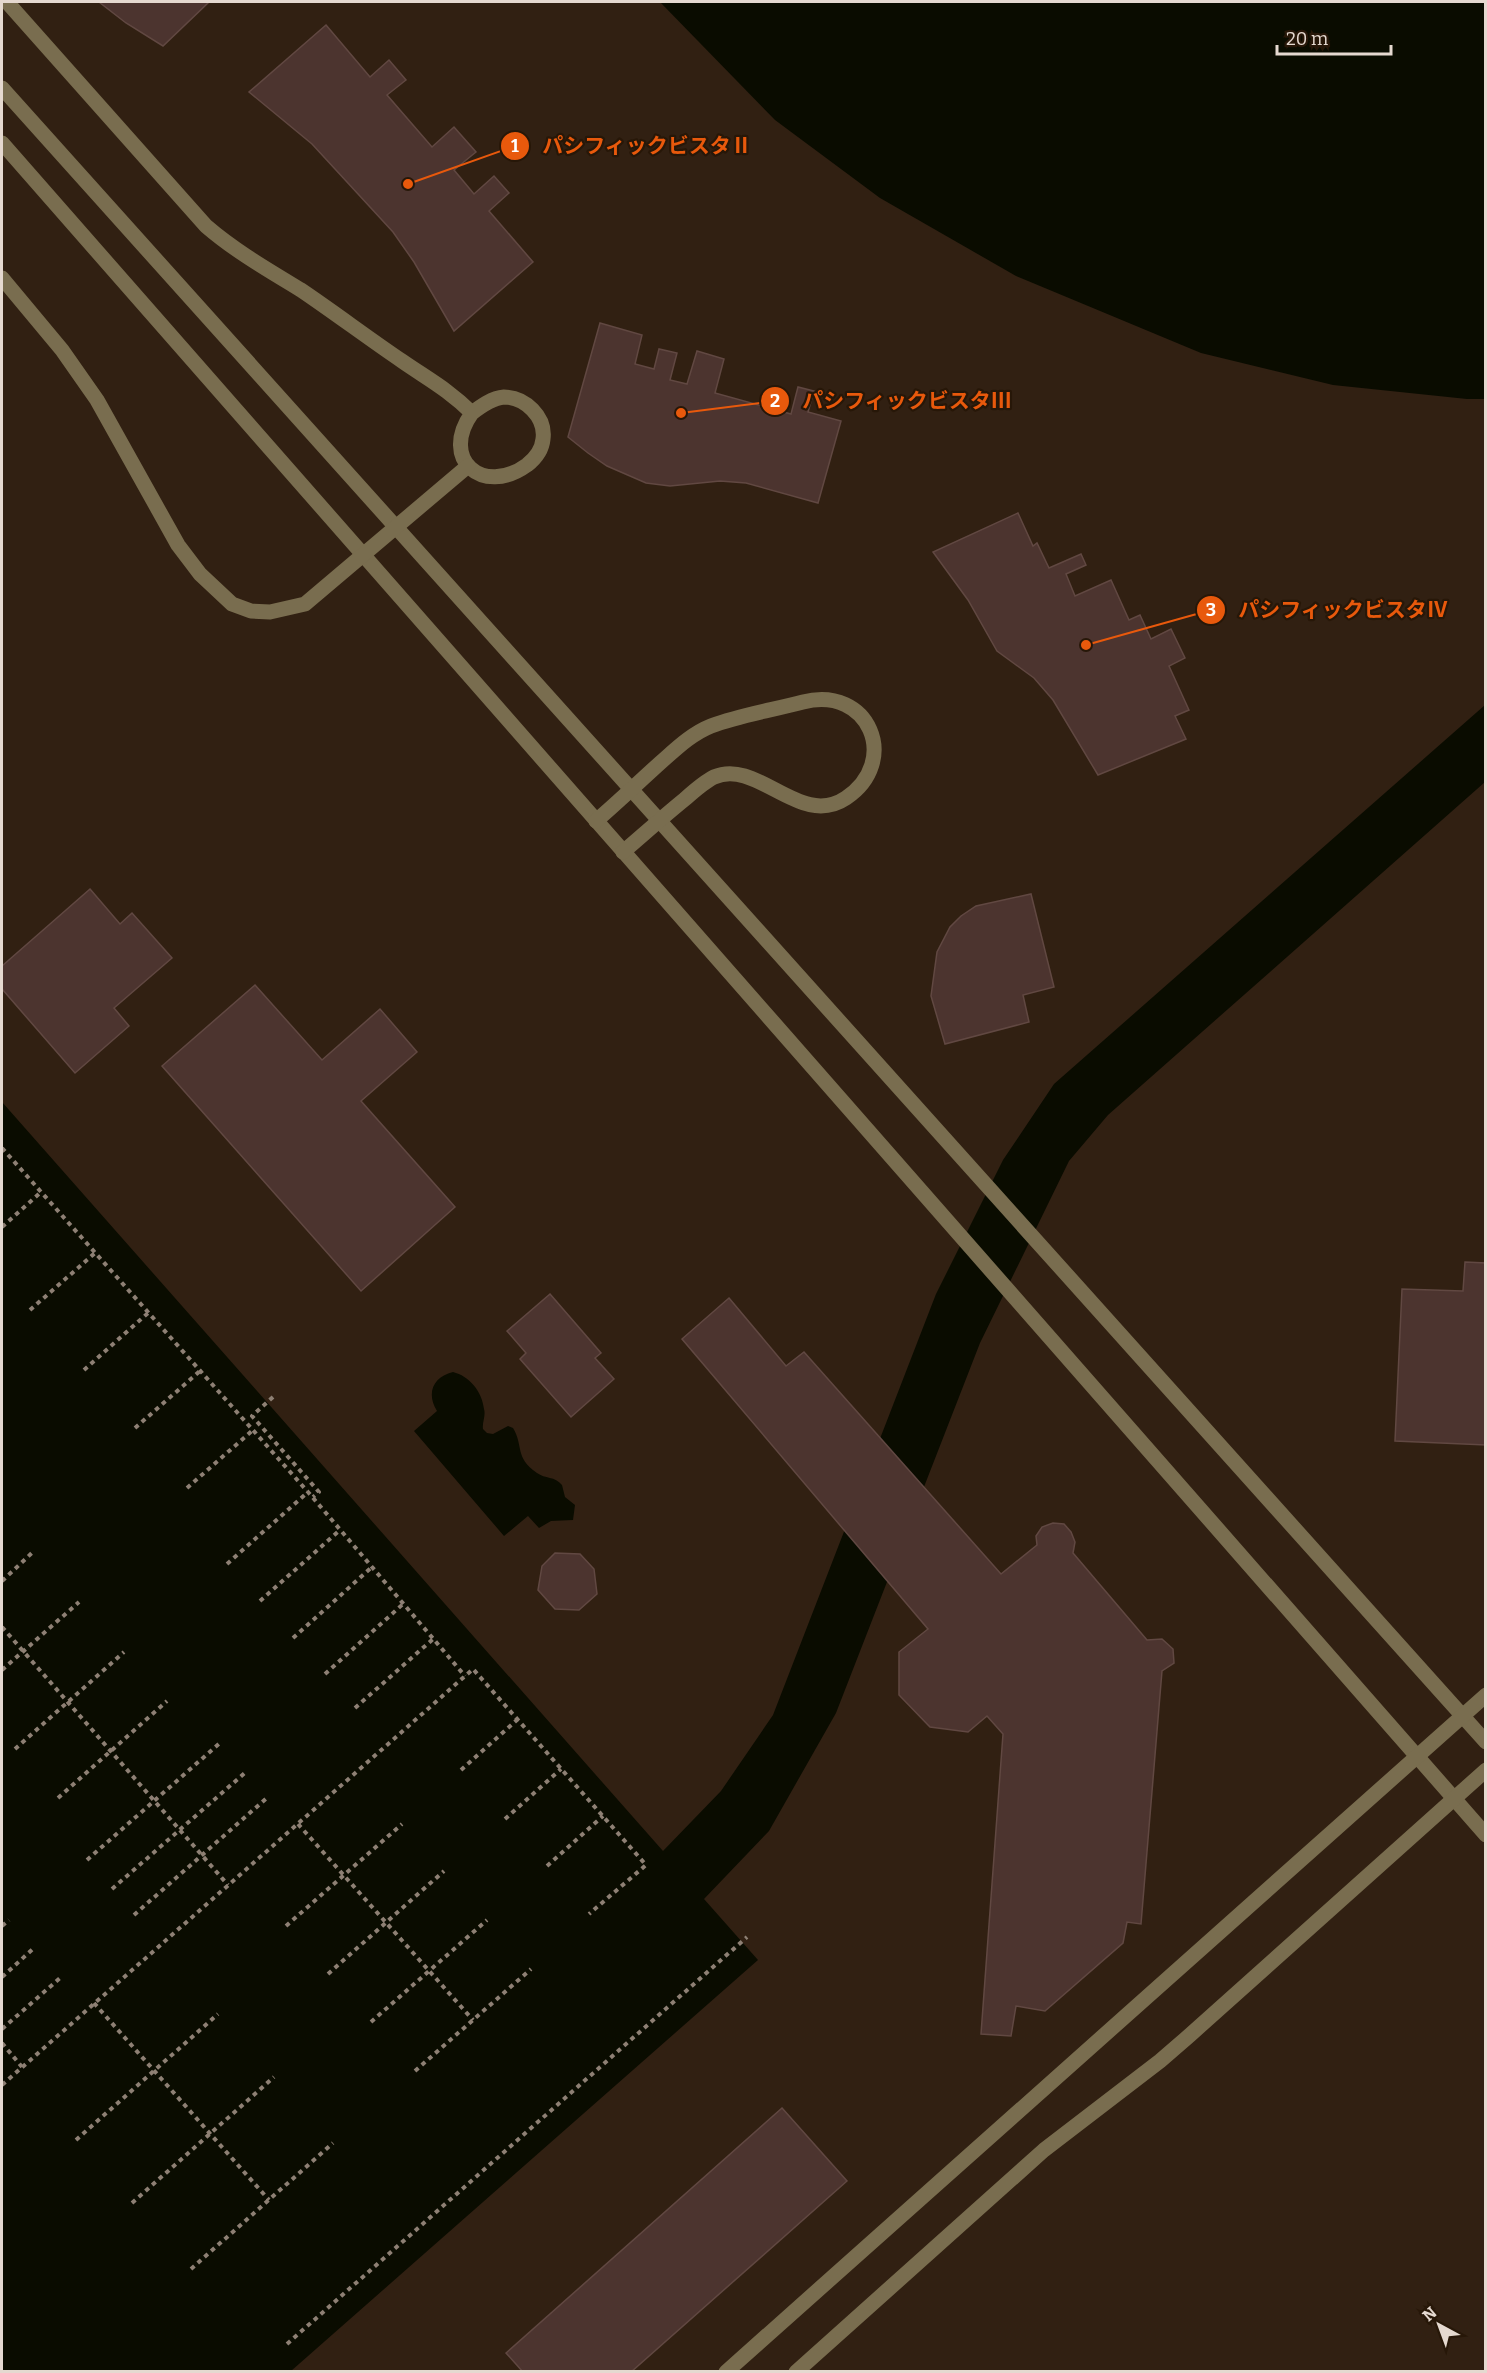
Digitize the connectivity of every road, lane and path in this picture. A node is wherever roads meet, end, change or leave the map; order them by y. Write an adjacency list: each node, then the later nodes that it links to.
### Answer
1 (7, 2): 5 (street)
2 (2, 88): 7 (street)
3 (2, 143): 8 (street)
4 (2, 278): 8 (street)
5 (471, 413): 6 (street); 6 (street)
6 (468, 466): 7 (street)
7 (395, 526): 8 (street); 9 (street)
8 (362, 554): 11 (street)
9 (631, 790): 10 (street); 10 (street); 11 (street)
10 (659, 820): 12 (street); 47 (street)
11 (596, 821): 12 (street)
12 (623, 852): 53 (street)
13 (2, 1148): 14 (path)
14 (41, 1192): 15 (path); 16 (path)
15 (2, 1227)
16 (95, 1253): 17 (path); 18 (path)
17 (30, 1310)
18 (148, 1312): 19 (path); 20 (path)
19 (84, 1370)
20 (200, 1371): 22 (path); 23 (path)
21 (273, 1397): 26 (path)
22 (135, 1428)
23 (253, 1430): 24 (path); 25 (path)
24 (187, 1488)
25 (308, 1492): 26 (path); 29 (path)
26 (313, 1497): 27 (path)
27 (340, 1530): 30 (path); 32 (path)
28 (34, 1551): 31 (path)
29 (227, 1564)
30 (372, 1567): 34 (path); 36 (path)
31 (2, 1581)
32 (260, 1601)
33 (79, 1602): 38 (path)
34 (403, 1604): 37 (path); 41 (path)
35 (2, 1627): 38 (path)
36 (292, 1638)
37 (433, 1639): 42 (path); 46 (path)
38 (23, 1651): 40 (path); 45 (path)
39 (124, 1652): 45 (path)
40 (2, 1670)
41 (325, 1674)
42 (465, 1676): 48 (path); 64 (path)
43 (1485, 1695): 47 (street)
44 (168, 1701): 52 (path)
45 (67, 1702): 51 (path); 52 (path)
46 (355, 1708)
47 (1463, 1716): 50 (street); 53 (street)
48 (518, 1719): 54 (path); 55 (path)
49 (221, 1742): 61 (path)
50 (1485, 1742)
51 (15, 1749)
52 (111, 1751): 59 (path); 61 (path)
53 (1416, 1757): 60 (street); 107 (street)
54 (561, 1769): 62 (path); 63 (path)
55 (461, 1770)
56 (1485, 1770): 60 (street)
57 (247, 1771): 66 (path)
58 (269, 1796): 68 (path)
59 (58, 1798)
60 (1454, 1799): 67 (street); 108 (street)
61 (154, 1801): 66 (path); 69 (path)
62 (603, 1816): 70 (path); 75 (path)
63 (505, 1819)
64 (298, 1824): 72 (path); 73 (path)
65 (402, 1824): 72 (path)
66 (180, 1830): 68 (path); 74 (path)
67 (1485, 1835)
68 (202, 1856): 73 (path); 76 (path)
69 (87, 1860)
70 (547, 1866)
71 (444, 1871): 79 (path)
72 (344, 1875): 79 (path); 81 (path)
73 (228, 1885): 89 (path)
74 (112, 1889)
75 (589, 1914)
76 (135, 1915)
77 (9, 1920): 80 (path)
78 (487, 1920): 85 (path)
79 (386, 1923): 85 (path); 86 (path)
80 (2, 1926)
81 (286, 1926)
82 (747, 1937): 106 (path)
83 (34, 1948): 87 (path)
84 (531, 1969): 91 (path)
85 (429, 1971): 91 (path); 92 (path)
86 (328, 1974)
87 (2, 1977)
88 (60, 1978): 93 (path)
89 (94, 2003): 95 (path); 96 (path)
90 (218, 2014): 96 (path)
91 (473, 2020): 97 (path)
92 (371, 2022)
93 (2, 2029)
94 (2, 2043): 95 (path)
95 (22, 2067): 99 (path)
96 (154, 2071): 100 (path); 101 (path)
97 (415, 2071)
98 (274, 2077): 100 (path)
99 (2, 2085)
100 (209, 2133): 103 (path); 104 (path)
101 (76, 2140)
102 (333, 2143): 103 (path)
103 (269, 2200): 105 (path)
104 (132, 2202)
105 (191, 2269)
106 (287, 2344)
107 (726, 2372)
108 (795, 2372)

